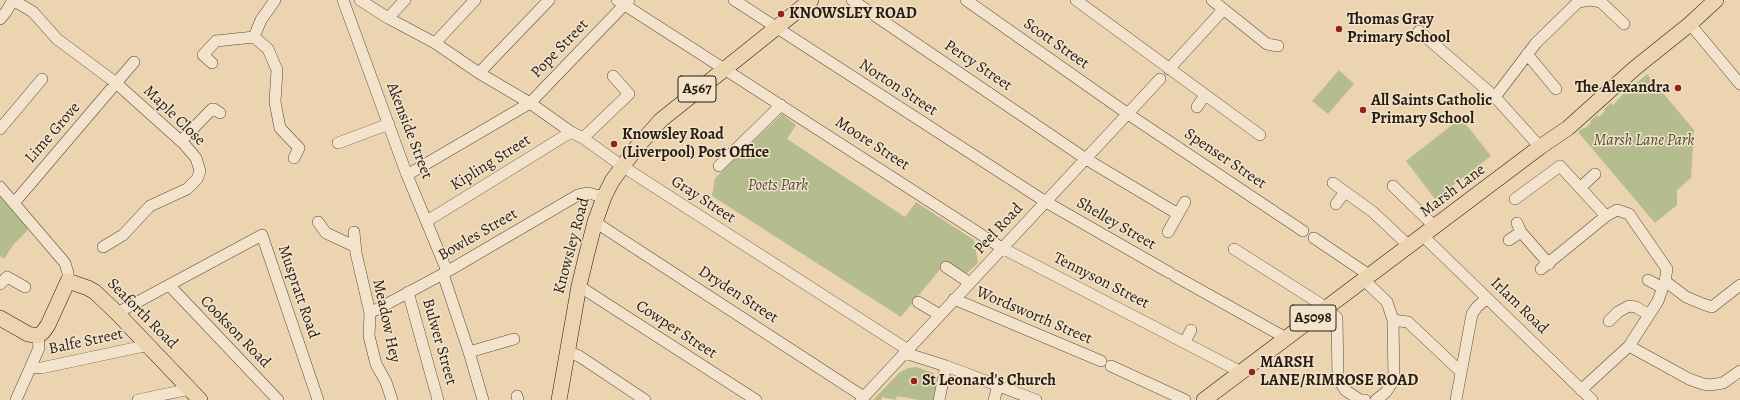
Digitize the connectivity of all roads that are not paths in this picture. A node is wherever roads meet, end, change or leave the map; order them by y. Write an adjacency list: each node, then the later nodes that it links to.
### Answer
1 (13, 0): 19 (street); 36 (street)
2 (275, 0): 24 (street)
3 (343, 0): 46 (street, Akenside Street)
4 (360, 0): 18 (street, Gray Street)
5 (405, 0): 18 (street)
6 (475, 0): 25 (street)
7 (549, 0): 32 (street)
8 (734, 0): 22 (street, Norton Street)
9 (811, 0): 22 (main road, Knowsley Road / A567)
10 (852, 0): 55 (street, Percy Street)
11 (966, 0): 45 (street, Scott Street)
12 (1076, 0): 31 (street)
13 (1212, 0): 17 (street)
14 (1586, 0): 20 (street); 27 (street)
15 (1716, 0): 21 (main road, Marsh Lane / A5098)
16 (624, 2): 30 (street, Moore Street); 41 (street, Pope Street)
17 (1223, 10): 26 (street); 31 (street)
18 (388, 18): 25 (street, Gray Street)
19 (0, 19)
20 (1624, 24)
21 (1690, 24): 37 (street); 53 (main road, Marsh Lane / A5098)
22 (776, 27): 30 (main road, Knowsley Road / A567); 67 (street, Norton Street)
23 (1419, 31): 40 (street)
24 (254, 38): 29 (street); 54 (street)
25 (435, 43): 32 (street, Gray Street)
26 (1278, 46)
27 (1527, 54): 38 (street); 40 (street)
28 (134, 62): 36 (street, Lime Grove)
29 (212, 63)
30 (724, 68): 42 (street, Moore Street); 56 (main road, Knowsley Road / A567)
31 (1169, 69): 39 (street)
32 (479, 73): 41 (street, Gray Street)
33 (613, 76): 50 (street)
34 (42, 79): 47 (street)
35 (1160, 79): 45 (street, Peel Road)
36 (116, 83): 51 (street, Maple Close); 69 (street, Lime Grove)
37 (1740, 84)
38 (1556, 89)
39 (1205, 95): 43 (street); 49 (street)
40 (1496, 97): 53 (street)
41 (530, 103): 48 (street, Gray Street); 59 (street, Pope Street)
42 (781, 105): 57 (street); 85 (street, Moore Street)
43 (1197, 107)
44 (220, 113): 51 (street)
45 (1128, 114): 55 (street, Peel Road); 76 (street, Spenser Street)
46 (389, 124): 52 (street); 59 (street, Akenside Street)
47 (0, 129)
48 (571, 132): 50 (street, Gray Street); 73 (street, Kipling Street)
49 (1260, 135)
50 (583, 138): 56 (street, Gray Street)
51 (181, 141): 84 (street, Maple Close)
52 (338, 143)
53 (1540, 147): 79 (main road, Marsh Lane / A5098)
54 (294, 158)
55 (1086, 159): 67 (street, Peel Road); 71 (street, Percy Street)
56 (622, 166): 65 (main road, Knowsley Road / A567); 122 (street, Gray Street)
57 (719, 166)
58 (1595, 174): 63 (street)
59 (408, 175): 73 (street, Akenside Street)
60 (1333, 184): 64 (street)
61 (1393, 186): 79 (street, Irlam Road)
62 (0, 187): 69 (street)
63 (1580, 187): 66 (street); 72 (street)
64 (1346, 192): 70 (street); 83 (street)
65 (604, 197): 75 (main road, Knowsley Road / A567); 88 (street, Bowles Street)
66 (1515, 199)
67 (1046, 202): 85 (street, Peel Road); 115 (street, Shelley Street)
68 (1185, 202): 71 (street)
69 (14, 203): 91 (street)
70 (1336, 204)
71 (1178, 214): 78 (street)
72 (1606, 216): 81 (street); 94 (street)
73 (427, 221): 88 (street, Akenside Street)
74 (318, 222): 82 (street)
75 (595, 222): 96 (main road, Knowsley Road / A567); 131 (street, Dryden Street)
76 (1303, 231)
77 (354, 232): 82 (street, Meadow Hey)
78 (1168, 232)
79 (1429, 232): 83 (main road, Marsh Lane / A5098); 101 (street, Irlam Road)
80 (1314, 238): 89 (street)
81 (1509, 240)
82 (354, 246): 107 (street, Meadow Hey)
83 (1409, 246): 89 (main road, Marsh Lane / A5098)
84 (103, 247)
85 (1002, 248): 92 (street, Peel Road); 117 (street, Tennyson Street)
86 (1234, 249): 105 (street)
87 (946, 267): 92 (street)
88 (445, 272): 99 (street, Bowles Street); 120 (street, Akenside Street)
89 (1366, 277): 105 (main road, Marsh Lane / A5098); 111 (street)
90 (1648, 280): 94 (street)
91 (68, 281): 106 (main road, Seaforth Road); 114 (main road)
92 (970, 283): 102 (street, Peel Road)
93 (0, 284): 98 (street)
94 (1663, 284): 97 (street); 109 (street)
95 (169, 285): 106 (street, Muspratt Road); 135 (street, Cookson Road); 136 (street, Muspratt Road)
96 (578, 286): 121 (main road, Knowsley Road / A567); 142 (street, Cowper Street)
97 (1740, 286)
98 (25, 287)
99 (408, 292): 107 (street, Bowles Street); 138 (street, Bulwer Street)
100 (1631, 295): 104 (street)
101 (1487, 298): 127 (street); 130 (street, Irlam Road)
102 (954, 300): 108 (street, Peel Road); 146 (street, Wordsworth Street)
103 (918, 302): 108 (street)
104 (1629, 306): 109 (street); 112 (street)
105 (1327, 308): 115 (main road, Marsh Lane / A5098); 148 (street)
106 (117, 313): 118 (main road, Seaforth Road)
107 (370, 313): 137 (street, Meadow Hey)
108 (940, 315): 122 (street, Peel Road)
109 (1649, 315): 119 (street)
110 (0, 318): 114 (main road)
111 (1393, 320): 127 (street); 149 (street)
112 (1608, 321)
113 (1191, 330): 117 (street)
114 (38, 336): 123 (street)
115 (1286, 338): 126 (main road, Marsh Lane / A5098)
116 (514, 339): 120 (street)
117 (1185, 342): 126 (street, Tennyson Street)
118 (149, 345): 123 (street, Balfe Street); 129 (main road, Seaforth Road)
119 (1629, 346): 125 (street); 130 (street)
120 (470, 352): 139 (street, Akenside Street)
121 (568, 352): 140 (main road, Knowsley Road / A567); 141 (street)
122 (906, 352): 124 (street, Gray Street); 131 (street, Peel Road)
123 (31, 366): 132 (street)
124 (946, 366): 128 (street, Gray Street); 143 (street)
125 (1740, 371)
126 (1241, 372): 147 (main road, Marsh Lane / A5098)
127 (1461, 372): 150 (street)
128 (998, 386): 144 (street); 145 (street, Gray Street)
129 (190, 389): 133 (street); 134 (main road, Seaforth Road)
130 (1581, 390): 151 (street, Irlam Road)
131 (865, 398)
132 (16, 400)
133 (138, 400)
134 (200, 400)
135 (278, 400)
136 (318, 400)
137 (392, 400)
138 (438, 400)
139 (483, 400)
140 (559, 400)
141 (645, 400)
142 (756, 400)
143 (939, 400)
144 (994, 400)
145 (1036, 400)
146 (1185, 400)
147 (1204, 400)
148 (1365, 400)
149 (1376, 400)
150 (1456, 400)
151 (1592, 400)

